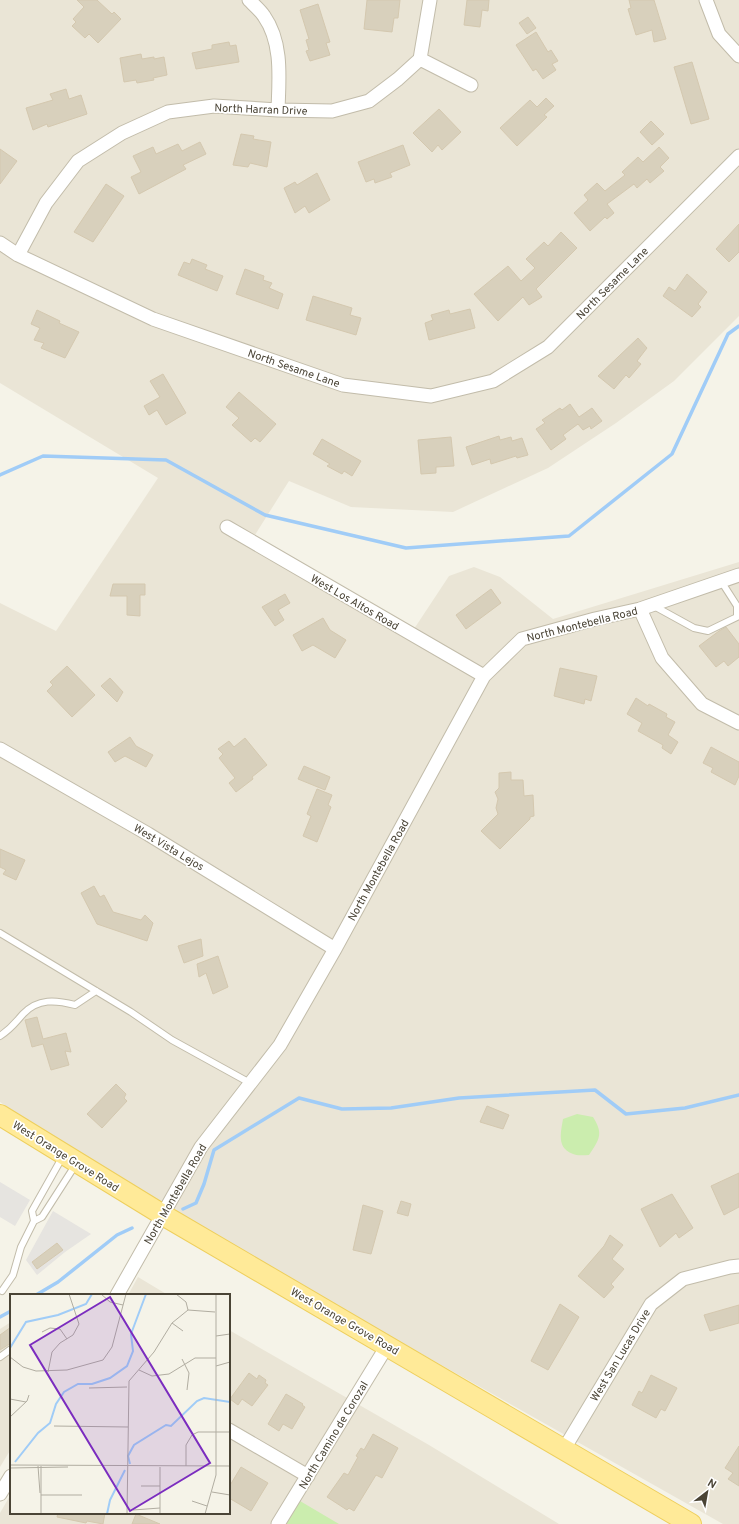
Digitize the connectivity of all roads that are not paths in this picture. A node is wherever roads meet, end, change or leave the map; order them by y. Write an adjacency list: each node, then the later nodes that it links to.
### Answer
1 (249, 0): 7 (street)
2 (430, 0): 5 (street)
3 (706, 0): 4 (street)
4 (739, 56)
5 (420, 59): 6 (street); 7 (street, North Harran Drive)
6 (471, 85)
7 (278, 110): 10 (street, North Harran Drive)
8 (739, 156): 10 (street, North Sesame Lane)
9 (0, 243): 10 (street, North Sesame Lane)
10 (18, 254)
11 (227, 527): 16 (street, West Los Altos Road)
12 (739, 575): 13 (street, North Montebella Road)
13 (721, 581): 14 (street, North Montebella Road); 15 (lane)
14 (646, 607): 15 (lane); 16 (street, North Montebella Road); 17 (street)
15 (738, 616)
16 (484, 676): 20 (street, North Montebella Road)
17 (739, 722)
18 (0, 749): 20 (street, West Vista Lejos)
19 (0, 933): 21 (lane)
20 (335, 949): 23 (street, North Montebella Road)
21 (96, 991): 22 (lane); 23 (lane)
22 (0, 1036)
23 (250, 1083): 26 (street, North Montebella Road)
24 (0, 1115): 25 (main road, West Orange Grove Road)
25 (70, 1158): 26 (main road, West Orange Grove Road); 27 (lane); 27 (lane)
26 (163, 1215): 30 (street, North Montebella Road); 31 (main road, West Orange Grove Road)
27 (34, 1221): 29 (lane)
28 (739, 1266): 35 (street, West San Lucas Drive)
29 (2, 1291)
30 (118, 1294)
31 (387, 1346): 35 (main road, West Orange Grove Road); 36 (street, North Camino de Corozal)
32 (10, 1351): 33 (lane)
33 (0, 1357)
34 (230, 1431): 36 (street)
35 (564, 1449): 40 (main road, West Orange Grove Road)
36 (308, 1476): 39 (street, North Camino de Corozal)
37 (10, 1478): 38 (street)
38 (0, 1494)
39 (278, 1524)
40 (691, 1524)

